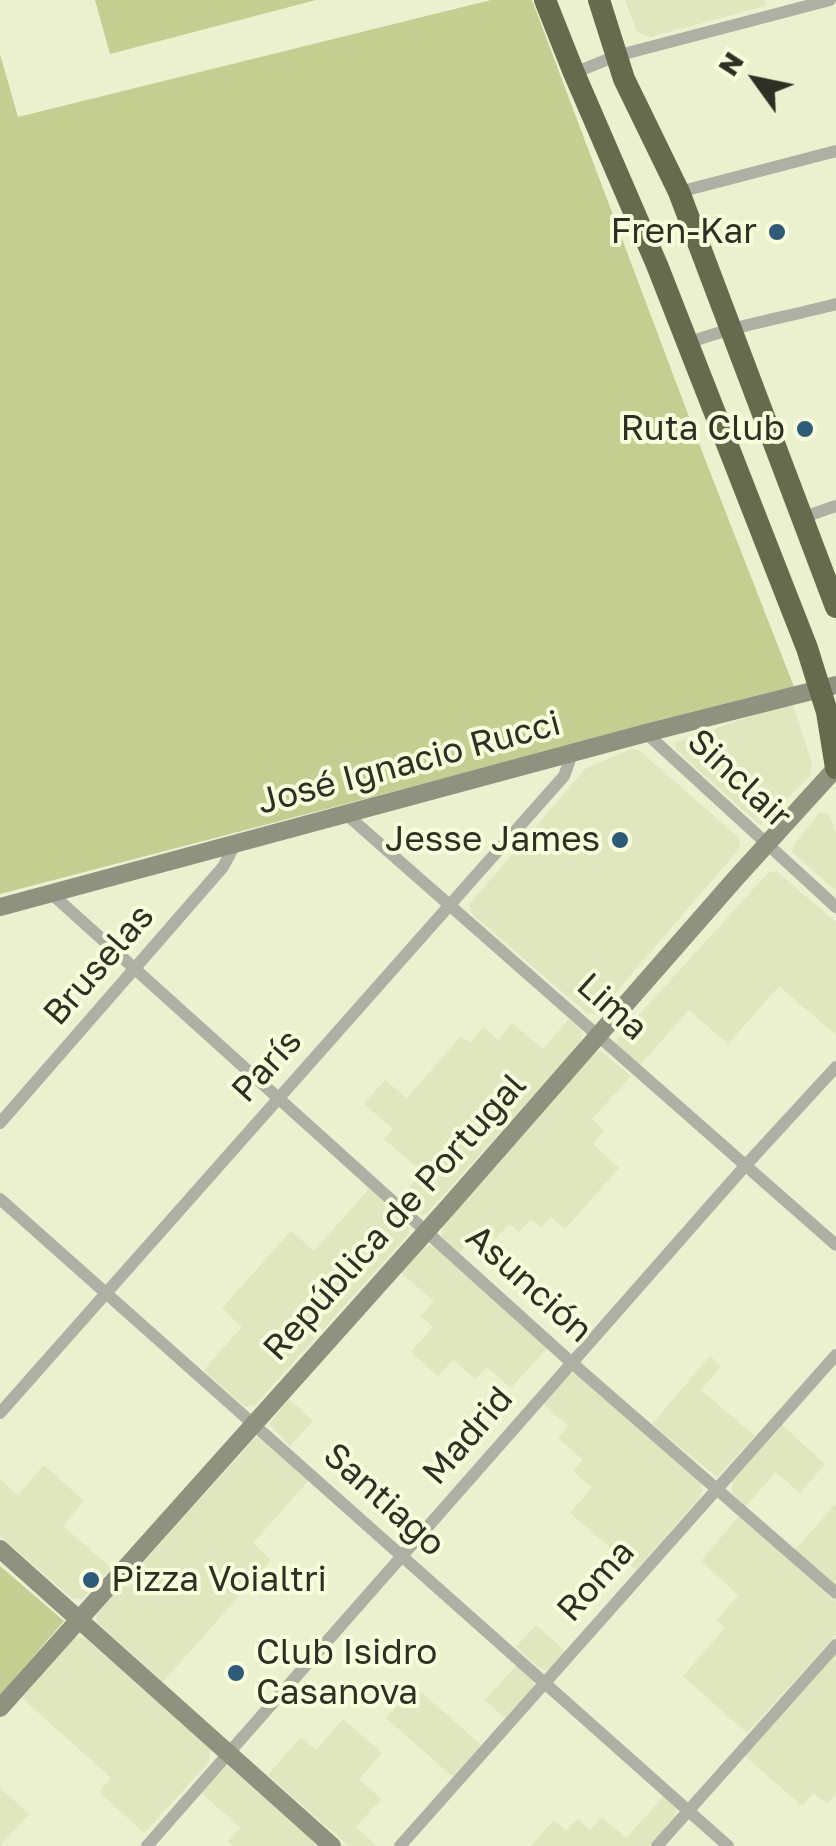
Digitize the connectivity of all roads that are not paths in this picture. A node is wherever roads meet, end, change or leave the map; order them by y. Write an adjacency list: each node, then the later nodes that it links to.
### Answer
1 (546, 0): 5 (highway)
2 (598, 0): 4 (highway)
3 (830, 0): 4 (street)
4 (616, 56): 5 (street); 7 (highway)
5 (574, 73): 10 (highway)
6 (836, 150): 7 (street)
7 (679, 192): 9 (highway)
8 (836, 304): 9 (street)
9 (732, 328): 10 (street); 12 (highway)
10 (692, 342): 14 (highway)
11 (836, 506): 12 (street)
12 (804, 518): 13 (highway)
13 (836, 607)
14 (828, 688): 15 (street, José Ignacio Rucci); 17 (highway)
15 (646, 734): 16 (street, José Ignacio Rucci); 20 (street, Sinclair)
16 (572, 754): 18 (street, José Ignacio Rucci); 22 (street, París)
17 (836, 768): 20 (street, República de Portugal)
18 (347, 815): 19 (street, José Ignacio Rucci); 22 (street, Lima)
19 (236, 842): 21 (street, José Ignacio Rucci); 25 (street, Bruselas)
20 (766, 844): 23 (street, Sinclair); 26 (street, República de Portugal)
21 (53, 894): 24 (street, José Ignacio Rucci); 25 (street, Asunción)
22 (452, 905): 26 (street, Lima); 28 (street, París)
23 (836, 907)
24 (0, 908)
25 (135, 970): 28 (street, Asunción); 29 (street, Bruselas)
26 (599, 1036): 30 (street, Lima); 32 (street, República de Portugal)
27 (836, 1067): 30 (street, Madrid)
28 (278, 1099): 32 (street, Asunción); 34 (street, París)
29 (0, 1123)
30 (745, 1166): 33 (street, Lima); 36 (street, Madrid)
31 (0, 1199): 34 (street, Santiago)
32 (426, 1232): 36 (street, Asunción); 38 (street, República de Portugal)
33 (836, 1245)
34 (106, 1292): 37 (street, París); 38 (street, Santiago)
35 (836, 1355): 39 (street, Roma)
36 (572, 1363): 39 (street, Asunción); 41 (street, Madrid)
37 (0, 1413)
38 (254, 1423): 41 (street, Santiago); 43 (street, República de Portugal)
39 (718, 1490): 42 (street, Asunción); 45 (street, Roma)
40 (0, 1550): 43 (street)
41 (403, 1557): 45 (street, Santiago); 47 (street, Madrid)
42 (836, 1593)
43 (79, 1618): 46 (street, República de Portugal); 47 (street)
44 (836, 1645): 48 (street)
45 (545, 1684): 48 (street, Santiago); 51 (street, Roma)
46 (0, 1708)
47 (229, 1754): 49 (street, Madrid); 50 (street)
48 (688, 1809): 52 (street); 53 (street, Santiago)
49 (147, 1846)
50 (332, 1846)
51 (400, 1846)
52 (656, 1846)
53 (728, 1846)

